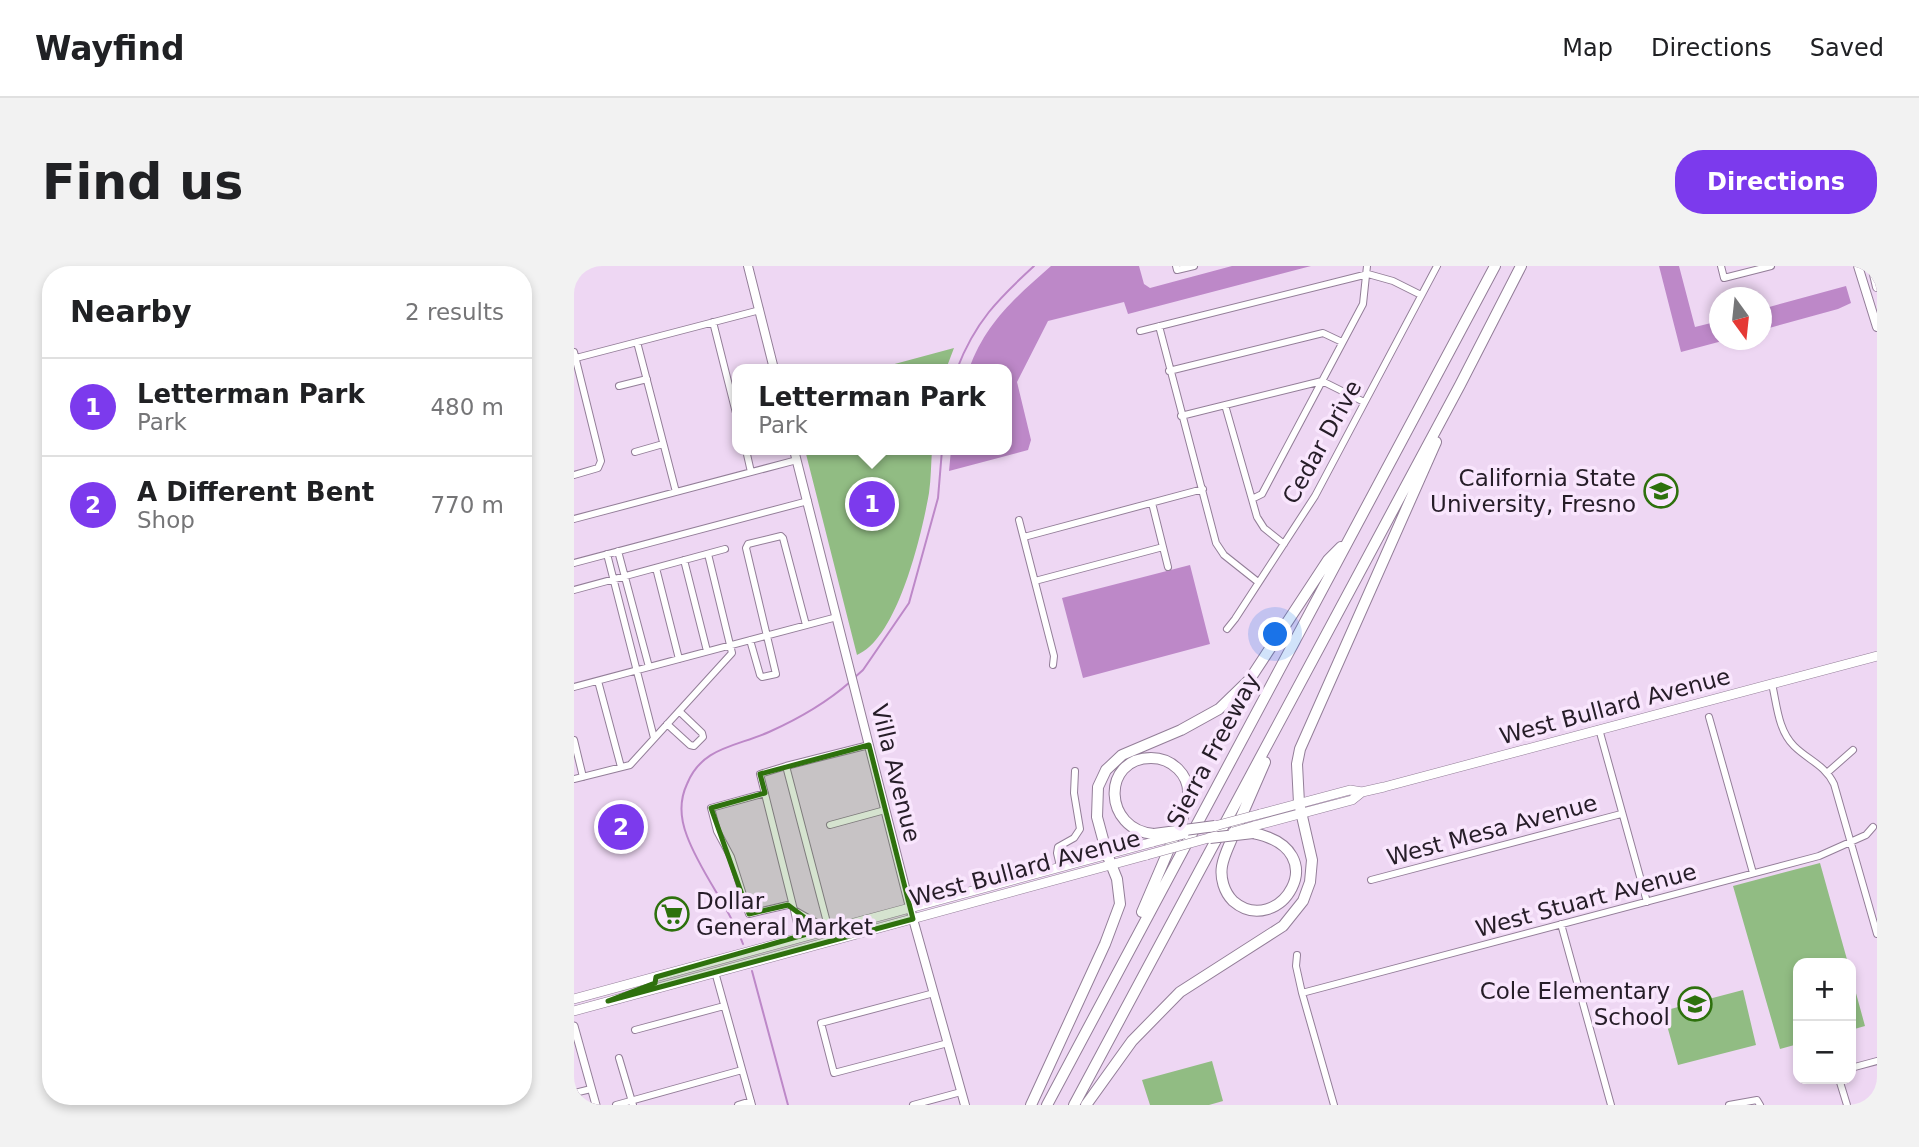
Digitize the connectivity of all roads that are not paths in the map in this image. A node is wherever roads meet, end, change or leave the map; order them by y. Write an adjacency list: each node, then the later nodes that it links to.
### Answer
1 (748, 266): 15 (main road)
2 (1176, 266): 3 (street)
3 (1194, 266)
4 (1367, 266): 12 (street)
5 (1437, 266): 14 (street, Cedar Drive)
6 (1495, 266): 48 (highway, Sierra Freeway)
7 (1521, 266): 27 (highway, Sierra Freeway)
8 (1721, 266): 9 (street)
9 (1771, 266)
10 (1858, 266): 18 (main road)
11 (1872, 266): 13 (main road)
12 (1367, 274): 14 (street); 17 (street); 21 (street)
13 (1877, 287)
14 (1421, 295): 30 (street, Cedar Drive)
15 (760, 310): 16 (street); 23 (main road)
16 (713, 322): 20 (street); 29 (street)
17 (1159, 326): 19 (street); 24 (street)
18 (1877, 327)
19 (1139, 331)
20 (637, 342): 22 (street); 25 (street)
21 (1342, 342): 24 (street); 26 (street)
22 (575, 355): 39 (street)
23 (773, 364)
24 (1169, 371): 32 (street)
25 (647, 379): 28 (street); 33 (street)
26 (1322, 381): 30 (street); 31 (street); 42 (street)
27 (1460, 385): 79 (highway, Sierra Freeway); 95 (highway)
28 (619, 386)
29 (732, 397)
30 (1364, 402): 49 (street, Cedar Drive)
31 (1225, 405): 32 (street); 42 (street)
32 (1181, 416): 40 (street)
33 (663, 444): 34 (street); 41 (street)
34 (635, 452)
35 (747, 455): 38 (street)
36 (796, 455): 37 (main road, Villa Avenue)
37 (797, 460): 38 (street); 43 (main road, Villa Avenue)
38 (751, 472): 41 (street)
39 (574, 475)
40 (1203, 489): 44 (street); 62 (street)
41 (676, 492): 45 (street)
42 (1252, 499): 49 (street)
43 (808, 501): 52 (street); 64 (main road, Villa Avenue)
44 (1152, 503): 47 (street); 50 (street)
45 (574, 519)
46 (1019, 520): 47 (street)
47 (1024, 537): 61 (street)
48 (1348, 540): 105 (highway); 123 (highway, Sierra Freeway)
49 (1284, 544): 62 (street, Cedar Drive)
50 (1163, 547): 57 (street); 61 (street)
51 (725, 549): 54 (street)
52 (618, 551): 53 (street); 59 (street)
53 (607, 554): 56 (street); 60 (street)
54 (708, 554): 55 (street); 69 (street)
55 (684, 560): 58 (street); 70 (street)
56 (574, 563)
57 (1168, 567)
58 (656, 568): 59 (street); 72 (street)
59 (625, 577): 60 (street); 74 (street)
60 (613, 580): 63 (street); 75 (street)
61 (1035, 581): 73 (street)
62 (1258, 582): 66 (street, Cedar Drive)
63 (574, 590)
64 (837, 617): 65 (street); 86 (main road, Villa Avenue)
65 (806, 625): 67 (street); 67 (street)
66 (1227, 629)
67 (768, 635): 68 (street); 68 (street)
68 (750, 640): 69 (street)
69 (730, 645): 70 (street); 80 (street)
70 (707, 651): 72 (street)
71 (1877, 656): 77 (main road, West Bullard Avenue)
72 (679, 659): 74 (street)
73 (1053, 665)
74 (649, 667): 75 (street)
75 (637, 670): 76 (street); 84 (street)
76 (598, 681): 78 (street); 89 (street)
77 (1772, 684): 83 (main road, West Bullard Avenue); 91 (street)
78 (574, 687)
79 (1291, 697): 101 (highway); 152 (highway, Sierra Freeway)
80 (679, 711): 82 (street); 82 (street)
81 (1709, 717): 107 (street)
82 (667, 724): 84 (street)
83 (1599, 729): 95 (main road, West Bullard Avenue); 97 (street)
84 (654, 738): 89 (street)
85 (574, 740): 92 (street)
86 (869, 745): 88 (street); 96 (main road, Villa Avenue)
87 (1853, 750): 91 (street)
88 (786, 766): 94 (street); 117 (street)
89 (621, 767): 92 (street)
90 (1075, 771): 106 (street)
91 (1828, 772): 104 (street)
92 (583, 777): 93 (street)
93 (574, 779)
94 (765, 793): 113 (street); 113 (street)
95 (1300, 808): 99 (main road, West Bullard Avenue, bridge); 101 (main road, West Bullard Avenue); 153 (highway)
96 (885, 810): 98 (street); 114 (main road, Villa Avenue)
97 (1621, 814): 108 (street, West Mesa Avenue); 110 (street)
98 (830, 825)
99 (1215, 826): 102 (highway, bridge)
100 (1873, 827): 104 (street, West Stuart Avenue)
101 (1253, 830): 103 (highway, bridge)
102 (1153, 838): 105 (main road, West Bullard Avenue); 123 (highway)
103 (1210, 838): 105 (main road, West Bullard Avenue, bridge)
104 (1851, 843): 107 (street, West Stuart Avenue); 112 (street)
105 (1110, 859): 106 (main road, West Bullard Avenue); 109 (main road, West Bullard Avenue); 150 (highway)
106 (1060, 866): 109 (main road); 114 (main road, West Bullard Avenue)
107 (1753, 873): 110 (street, West Stuart Avenue)
108 (1371, 880)
109 (1008, 892): 115 (main road, West Bullard Avenue)
110 (1647, 902): 116 (street, West Stuart Avenue)
111 (1877, 904): 112 (street)
112 (1869, 906): 118 (street)
113 (793, 907): 117 (street); 119 (street)
114 (910, 908): 115 (main road, Villa Avenue); 117 (main road, West Bullard Avenue)
115 (913, 919): 122 (main road, West Bullard Avenue); 125 (main road, Villa Avenue)
116 (1561, 925): 126 (street, West Stuart Avenue); 155 (street)
117 (824, 931): 119 (main road, West Bullard Avenue)
118 (1877, 934)
119 (800, 937): 120 (main road, West Bullard Avenue)
120 (767, 947): 122 (main road); 124 (main road, West Bullard Avenue)
121 (1297, 956): 126 (street)
122 (715, 972): 128 (main road, West Bullard Avenue); 129 (street)
123 (1115, 976): 151 (highway, Sierra Freeway)
124 (656, 977): 127 (main road, West Bullard Avenue); 128 (main road)
125 (934, 993): 133 (main road, Villa Avenue); 133 (street)
126 (1302, 993): 154 (street)
127 (574, 999)
128 (608, 1002): 130 (main road, West Bullard Avenue)
129 (724, 1006): 132 (street); 137 (street)
130 (574, 1011)
131 (574, 1026): 139 (street)
132 (635, 1030)
133 (948, 1043): 140 (main road, Villa Avenue)
134 (619, 1058): 143 (street)
135 (1877, 1061): 136 (street)
136 (1856, 1067)
137 (742, 1070): 143 (street); 144 (street)
138 (1841, 1084): 157 (street)
139 (591, 1089): 141 (street); 145 (street)
140 (961, 1092): 148 (street); 149 (main road, Villa Avenue)
141 (574, 1093)
142 (1758, 1102): 156 (street)
143 (632, 1103): 146 (street)
144 (751, 1103): 147 (street)
145 (596, 1105)
146 (615, 1105)
147 (738, 1105)
148 (913, 1105)
149 (965, 1105)
150 (1031, 1105)
151 (1046, 1105)
152 (1074, 1105)
153 (1086, 1105)
154 (1334, 1105)
155 (1611, 1105)
156 (1729, 1105)
157 (1847, 1105)

